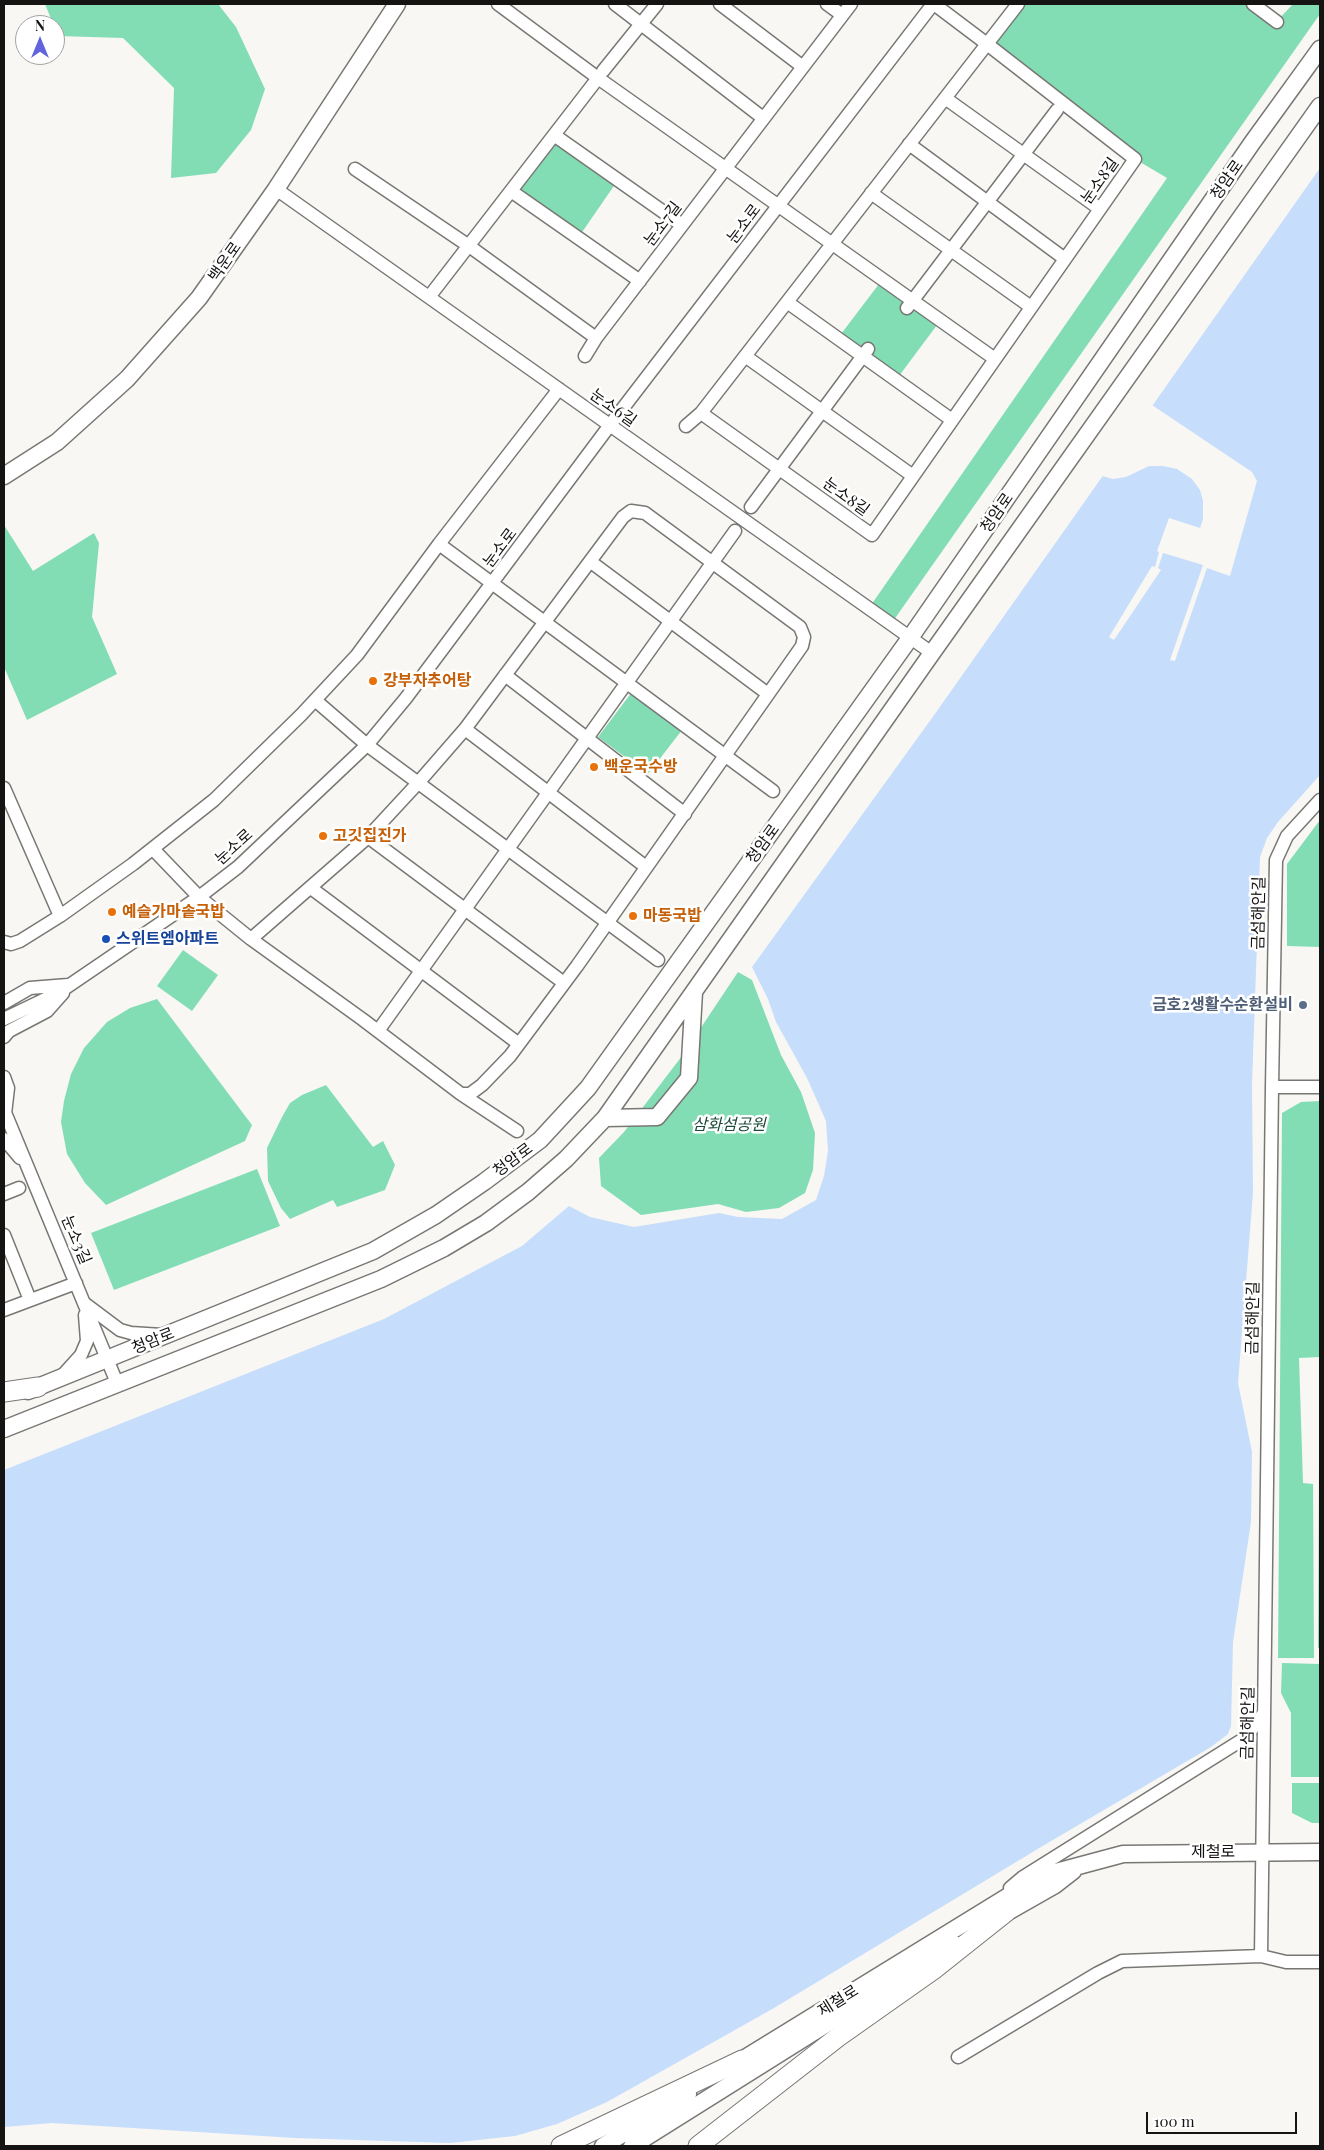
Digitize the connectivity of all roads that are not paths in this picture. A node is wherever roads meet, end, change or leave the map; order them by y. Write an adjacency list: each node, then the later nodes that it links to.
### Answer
1 (397, 4): 27 (main road, 백운로)
2 (498, 4): 17 (street)
3 (615, 4): 13 (street)
4 (657, 4): 13 (street)
5 (720, 4): 16 (street)
6 (827, 4): 11 (street)
7 (851, 4): 11 (street, 눈소7길)
8 (934, 4): 14 (street); 31 (street, 눈소로)
9 (1018, 4): 14 (street)
10 (1253, 4): 12 (street)
11 (842, 15): 16 (street, 눈소7길)
12 (1277, 22)
13 (641, 24): 17 (street); 21 (street)
14 (987, 44): 18 (street); 32 (street, 눈소8길)
15 (1320, 49): 65 (main road, 청암로)
16 (803, 67): 21 (street, 눈소7길)
17 (601, 74): 22 (street); 25 (street)
18 (945, 98): 23 (street); 24 (street)
19 (1320, 106): 66 (main road, 청암로)
20 (1057, 110): 24 (street)
21 (764, 118): 25 (street, 눈소7길)
22 (554, 135): 28 (street); 33 (street)
23 (909, 144): 29 (street); 30 (street)
24 (1024, 154): 30 (street); 32 (street)
25 (726, 168): 31 (street); 33 (street, 눈소7길)
26 (355, 169): 35 (street)
27 (276, 189): 39 (street, 눈소6길); 55 (main road, 백운로)
28 (511, 191): 35 (street); 38 (street)
29 (871, 193): 34 (street); 36 (street)
30 (987, 202): 36 (street); 37 (street)
31 (778, 206): 34 (street); 52 (street, 눈소로)
32 (1100, 209): 37 (street, 눈소8길)
33 (682, 226): 38 (street, 눈소7길)
34 (832, 244): 40 (street); 41 (street)
35 (469, 246): 39 (street); 43 (street)
36 (951, 250): 41 (street); 42 (street)
37 (1065, 259): 42 (street, 눈소8길)
38 (640, 281): 43 (street, 눈소7길)
39 (429, 298): 48 (street, 눈소6길)
40 (787, 302): 44 (street); 46 (street)
41 (909, 304): 47 (street)
42 (1031, 307): 47 (street, 눈소8길)
43 (596, 338): 45 (street, 눈소7길)
44 (866, 353): 49 (street); 51 (street)
45 (585, 356)
46 (745, 356): 49 (street); 50 (street)
47 (995, 360): 51 (street, 눈소8길)
48 (559, 389): 52 (street, 눈소6길); 59 (street)
49 (822, 411): 54 (street); 56 (street)
50 (701, 412): 53 (street); 54 (street, 눈소8길)
51 (952, 420): 56 (street, 눈소8길)
52 (610, 426): 62 (street, 눈소로); 65 (street, 눈소6길)
53 (686, 426)
54 (780, 469): 56 (street, 눈소8길); 57 (street)
55 (4, 476)
56 (913, 476)
57 (751, 507)
58 (735, 531): 61 (street)
59 (439, 544): 62 (street); 70 (street)
60 (591, 562): 61 (street); 63 (street); 64 (street)
61 (712, 563): 63 (street); 69 (street)
62 (493, 584): 64 (street); 73 (street, 눈소로)
63 (670, 621): 68 (street); 69 (street)
64 (544, 622): 67 (street); 68 (street)
65 (910, 638): 66 (street, 눈소6길); 118 (main road, 청암로)
66 (932, 653): 96 (main road, 청암로)
67 (505, 675): 71 (street); 72 (street)
68 (626, 683): 72 (street); 74 (street)
69 (768, 694): 74 (street)
70 (315, 700): 73 (street); 82 (street)
71 (465, 729): 75 (street); 78 (street)
72 (587, 738): 78 (street); 80 (street)
73 (367, 745): 75 (street); 86 (street, 눈소로)
74 (725, 755): 77 (street); 80 (street)
75 (418, 783): 81 (street); 83 (street)
76 (4, 788): 88 (street)
77 (773, 791)
78 (548, 792): 83 (street); 84 (street)
79 (1320, 800): 103 (street, 금섬해안길)
80 (685, 814): 84 (street)
81 (368, 837): 85 (street); 87 (street)
82 (152, 849): 86 (street); 88 (street)
83 (508, 850): 87 (street); 89 (street)
84 (646, 867): 89 (street)
85 (311, 888): 90 (street); 93 (street)
86 (199, 897): 90 (street); 95 (street, 눈소로)
87 (465, 909): 93 (street); 94 (street)
88 (60, 916): 91 (street)
89 (607, 923): 92 (street); 94 (street)
90 (251, 940): 99 (street)
91 (4, 942)
92 (658, 960)
93 (421, 971): 99 (street); 101 (street)
94 (564, 983): 101 (street)
95 (70, 985): 97 (street); 98 (street, 눈소로); 100 (street)
96 (694, 991): 107 (main road, 청암로); 107 (main road)
97 (4, 1003)
98 (4, 1019)
99 (378, 1031): 105 (street)
100 (4, 1037)
101 (518, 1044): 105 (street)
102 (4, 1078): 106 (street)
103 (1272, 1087): 104 (street); 126 (street, 금섬해안길)
104 (1320, 1087)
105 (461, 1094): 108 (street)
106 (5, 1112): 110 (street, 눈소3길)
107 (605, 1118): 121 (main road, 청암로)
108 (517, 1131)
109 (4, 1139): 110 (street)
110 (28, 1167): 114 (street, 눈소3길)
111 (19, 1188): 112 (street)
112 (4, 1194)
113 (4, 1235): 115 (street)
114 (76, 1284): 115 (street); 116 (street, 눈소3길)
115 (30, 1300): 117 (street)
116 (84, 1303): 118 (street); 119 (street, 눈소3길); 120 (street)
117 (4, 1310)
118 (166, 1336): 119 (main road, 청암로)
119 (107, 1360): 120 (main road, 청암로); 121 (street, 눈소3길)
120 (60, 1378): 122 (main road, 청암로)
121 (117, 1383): 125 (main road, 청암로)
122 (38, 1387): 123 (highway); 124 (main road, 청암로)
123 (4, 1392)
124 (4, 1400)
125 (4, 1428)
126 (1264, 1714): 127 (street, 금섬해안길); 131 (street)
127 (1263, 1852): 128 (main road, 제철로); 129 (main road, 제철로); 132 (street, 금섬해안길)
128 (1320, 1852)
129 (1079, 1867): 130 (main road, 제철로); 131 (main road, 제철로)
130 (1006, 1912): 138 (main road, 제철로); 139 (highway)
131 (966, 1922): 135 (main road, 제철로)
132 (1262, 1956): 133 (street); 134 (street)
133 (1320, 1962)
134 (958, 2058)
135 (742, 2060): 136 (highway); 137 (main road, 제철로)
136 (563, 2146)
137 (603, 2146)
138 (632, 2146)
139 (698, 2146)

